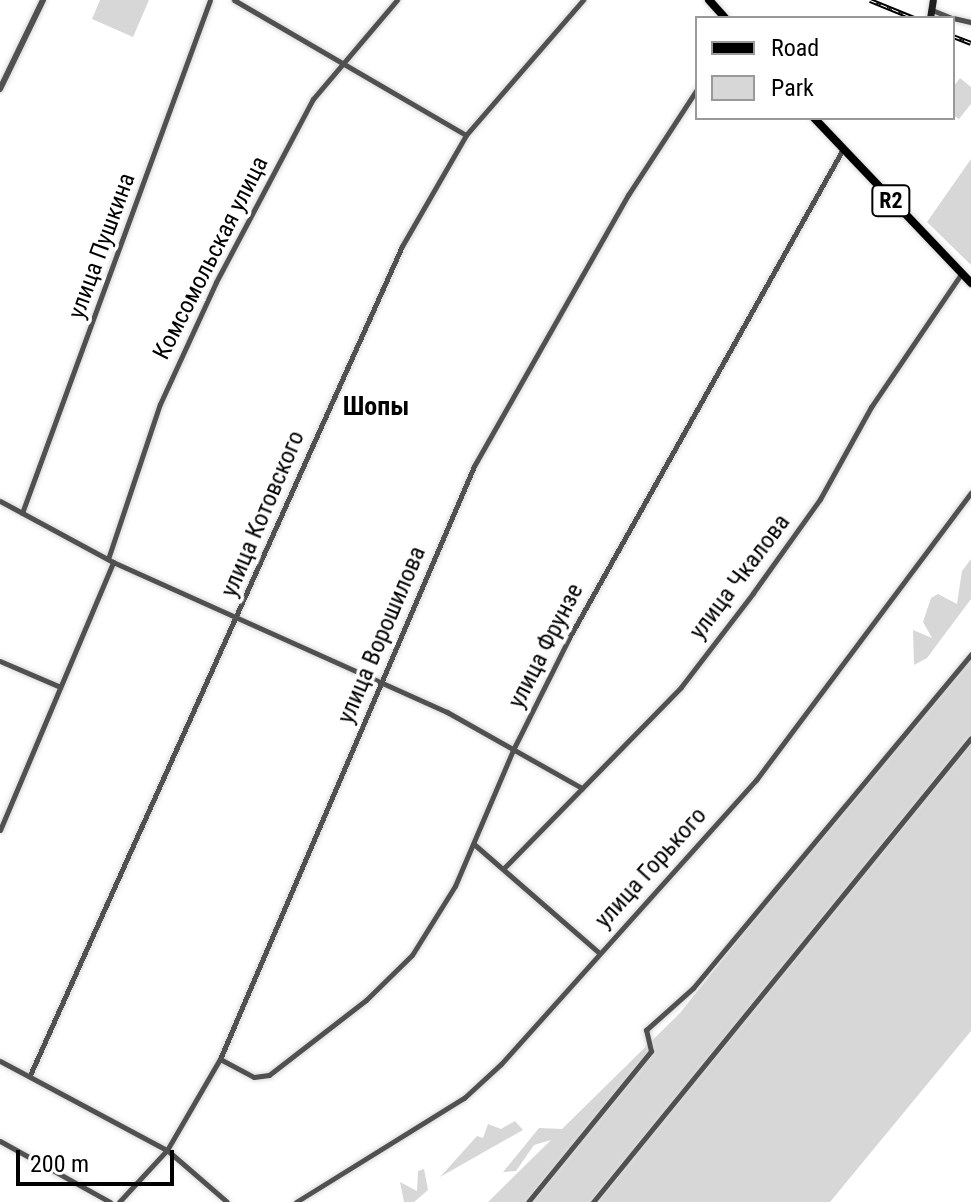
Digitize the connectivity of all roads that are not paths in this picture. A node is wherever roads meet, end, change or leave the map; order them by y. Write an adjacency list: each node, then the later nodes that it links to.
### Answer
1 (43, 0): 11 (street)
2 (210, 0): 20 (street, улица Пушкина)
3 (234, 0): 10 (street)
4 (397, 0): 10 (street, Комсомольская улица)
5 (583, 0): 14 (street, улица Котовского)
6 (709, 0): 8 (main road)
7 (931, 6): 9 (street)
8 (723, 16)
9 (949, 16)
10 (340, 64): 14 (street); 23 (street, Комсомольская улица)
11 (0, 89)
12 (695, 92): 27 (street, улица Ворошилова)
13 (819, 120): 15 (main road, R2)
14 (466, 135): 24 (street, улица Котовского)
15 (843, 149): 16 (main road, R2); 30 (street, улица Фрунзе)
16 (961, 274): 17 (main road, R2); 31 (street, улица Чкалова)
17 (971, 283)
18 (971, 493): 35 (street, улица Горького)
19 (0, 501): 21 (street)
20 (23, 503): 21 (street); 22 (street, улица Пушкина)
21 (11, 508): 22 (street)
22 (22, 514): 23 (street)
23 (111, 560): 24 (street); 28 (street, Комсомольская улица)
24 (238, 618): 27 (street); 38 (street, улица Котовского)
25 (971, 654): 45 (street)
26 (0, 661): 28 (street)
27 (382, 681): 30 (street); 36 (street, улица Ворошилова)
28 (58, 686): 32 (street, Комсомольская улица)
29 (971, 738): 46 (street)
30 (513, 750): 31 (street); 33 (street, улица Фрунзе)
31 (582, 788): 34 (street, улица Чкалова)
32 (0, 830)
33 (475, 845): 34 (street); 36 (street, улица Фрунзе)
34 (504, 868): 35 (street)
35 (599, 952): 44 (street, улица Горького)
36 (220, 1059): 40 (street, улица Ворошилова)
37 (0, 1061): 38 (street)
38 (30, 1075): 40 (street)
39 (0, 1141): 41 (street)
40 (167, 1150): 42 (street, улица Ворошилова); 43 (street)
41 (110, 1202)
42 (119, 1202)
43 (227, 1202)
44 (296, 1202)
45 (528, 1202)
46 (593, 1202)

